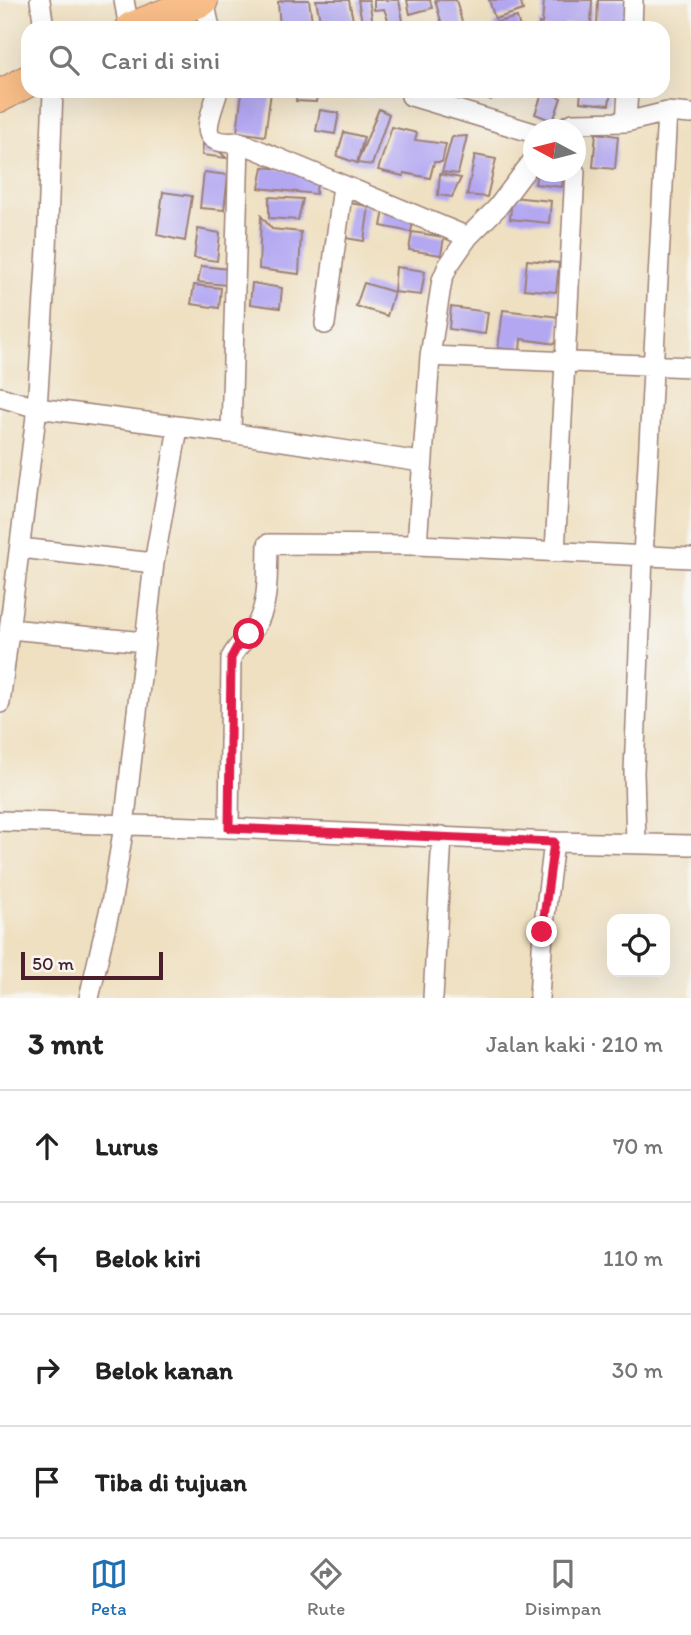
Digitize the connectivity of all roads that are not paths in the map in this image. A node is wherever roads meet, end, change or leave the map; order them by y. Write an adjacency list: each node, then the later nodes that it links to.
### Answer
1 (40, 0): 5 (street)
2 (124, 0): 6 (street)
3 (203, 0): 7 (main road); 8 (street)
4 (633, 0): 9 (street)
5 (43, 21)
6 (128, 21)
7 (148, 21)
8 (208, 21)
9 (632, 21)
10 (21, 85): 11 (main road)
11 (0, 96)
12 (53, 98): 32 (street)
13 (216, 98): 21 (street)
14 (418, 98): 20 (street)
15 (628, 98): 19 (street)
16 (667, 112): 17 (street); 19 (street); 29 (street)
17 (691, 114)
18 (586, 122): 19 (street)
19 (626, 122)
20 (523, 130)
21 (239, 142): 24 (street); 34 (street)
22 (523, 174): 25 (street)
23 (574, 182): 28 (street)
24 (343, 186): 25 (street); 26 (street)
25 (468, 237): 27 (street)
26 (325, 324)
27 (430, 356): 28 (street); 35 (street)
28 (564, 363): 29 (street); 38 (street)
29 (655, 365): 30 (street); 39 (street)
30 (691, 367)
31 (0, 397): 32 (street)
32 (37, 408): 33 (street); 37 (street)
33 (178, 428): 34 (street); 41 (street)
34 (231, 433): 35 (street)
35 (421, 462): 36 (street)
36 (416, 545): 38 (street); 48 (street)
37 (20, 548): 41 (street); 42 (street)
38 (555, 552): 39 (street)
39 (643, 556): 40 (street); 51 (street)
40 (691, 558)
41 (154, 563): 43 (street)
42 (10, 629): 43 (street); 44 (street)
43 (144, 642): 47 (street)
44 (2, 673): 45 (street)
45 (0, 703)
46 (0, 821): 47 (street)
47 (124, 826): 48 (street); 53 (street)
48 (229, 828): 49 (street)
49 (442, 836): 50 (street); 54 (street)
50 (554, 842): 51 (street); 55 (street)
51 (636, 844): 52 (street)
52 (691, 845)
53 (89, 998)
54 (433, 998)
55 (539, 998)

